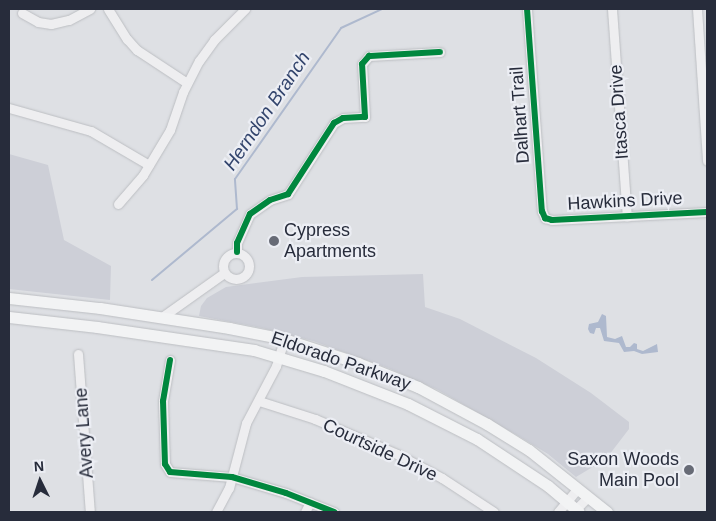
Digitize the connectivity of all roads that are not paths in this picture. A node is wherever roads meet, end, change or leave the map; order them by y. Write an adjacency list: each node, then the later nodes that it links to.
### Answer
1 (90, 9): 7 (street)
2 (108, 9): 9 (street)
3 (245, 9): 9 (street)
4 (527, 9): 16 (street, Dalhart Trail)
5 (612, 9): 15 (street, Itasca Drive)
6 (696, 9): 11 (street)
7 (22, 13)
8 (440, 52): 17 (street)
9 (187, 83): 12 (street)
10 (9, 108): 12 (street)
11 (707, 161)
12 (150, 165): 13 (street)
13 (118, 204)
14 (707, 212): 15 (street, Hawkins Drive)
15 (627, 216): 16 (street, Hawkins Drive)
16 (545, 218)
17 (237, 252): 18 (street); 18 (street)
18 (224, 273): 20 (street)
19 (9, 298): 21 (main road, Eldorado Parkway)
20 (182, 305): 23 (street); 24 (street)
21 (100, 308): 23 (main road, Eldorado Parkway); 25 (main road)
22 (9, 317): 25 (main road, Eldorado Parkway)
23 (162, 317): 24 (main road, Eldorado Parkway)
24 (184, 321): 26 (main road, Eldorado Parkway)
25 (98, 327): 28 (main road, Eldorado Parkway)
26 (284, 339): 28 (street); 32 (main road, Eldorado Parkway)
27 (78, 354): 39 (street, Avery Lane)
28 (279, 356): 30 (street); 31 (main road, Eldorado Parkway)
29 (170, 360): 33 (street)
30 (259, 402): 33 (street); 43 (street, Courtside Drive)
31 (412, 406): 32 (main road); 37 (main road, Eldorado Parkway)
32 (463, 410): 34 (main road, Eldorado Parkway)
33 (232, 478): 36 (street); 40 (street)
34 (578, 488): 35 (main road, Eldorado Parkway); 37 (street)
35 (588, 496): 38 (street); 45 (main road, Eldorado Parkway)
36 (310, 502): 41 (street); 42 (street)
37 (566, 502): 38 (main road, Eldorado Parkway); 44 (street)
38 (576, 511)
39 (90, 512)
40 (216, 512)
41 (305, 512)
42 (334, 512)
43 (494, 512)
44 (558, 512)
45 (607, 512)

